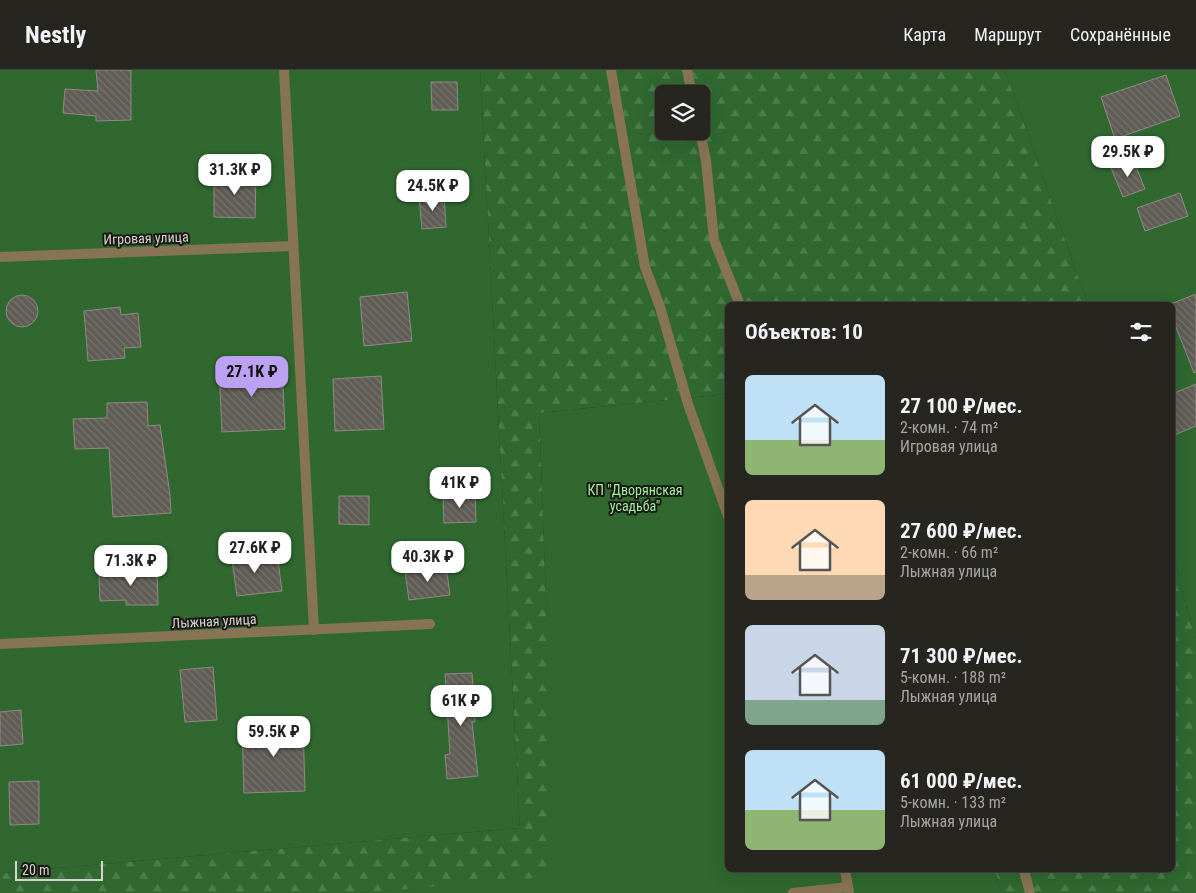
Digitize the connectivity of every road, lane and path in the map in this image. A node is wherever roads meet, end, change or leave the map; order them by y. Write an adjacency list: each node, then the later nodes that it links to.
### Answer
1 (284, 70): 6 (street)
2 (611, 70): 9 (street)
3 (687, 70): 4 (street)
4 (690, 85)
5 (702, 140): 8 (street)
6 (293, 246): 7 (street, Игровая улица); 11 (street)
7 (0, 257)
8 (739, 302)
9 (725, 508)
10 (430, 624): 11 (street, Лыжная улица)
11 (314, 630): 12 (street, Лыжная улица)
12 (0, 644)
13 (845, 872): 15 (street)
14 (1025, 872): 17 (street)
15 (849, 890): 16 (street)
16 (794, 893)
17 (1030, 893)

